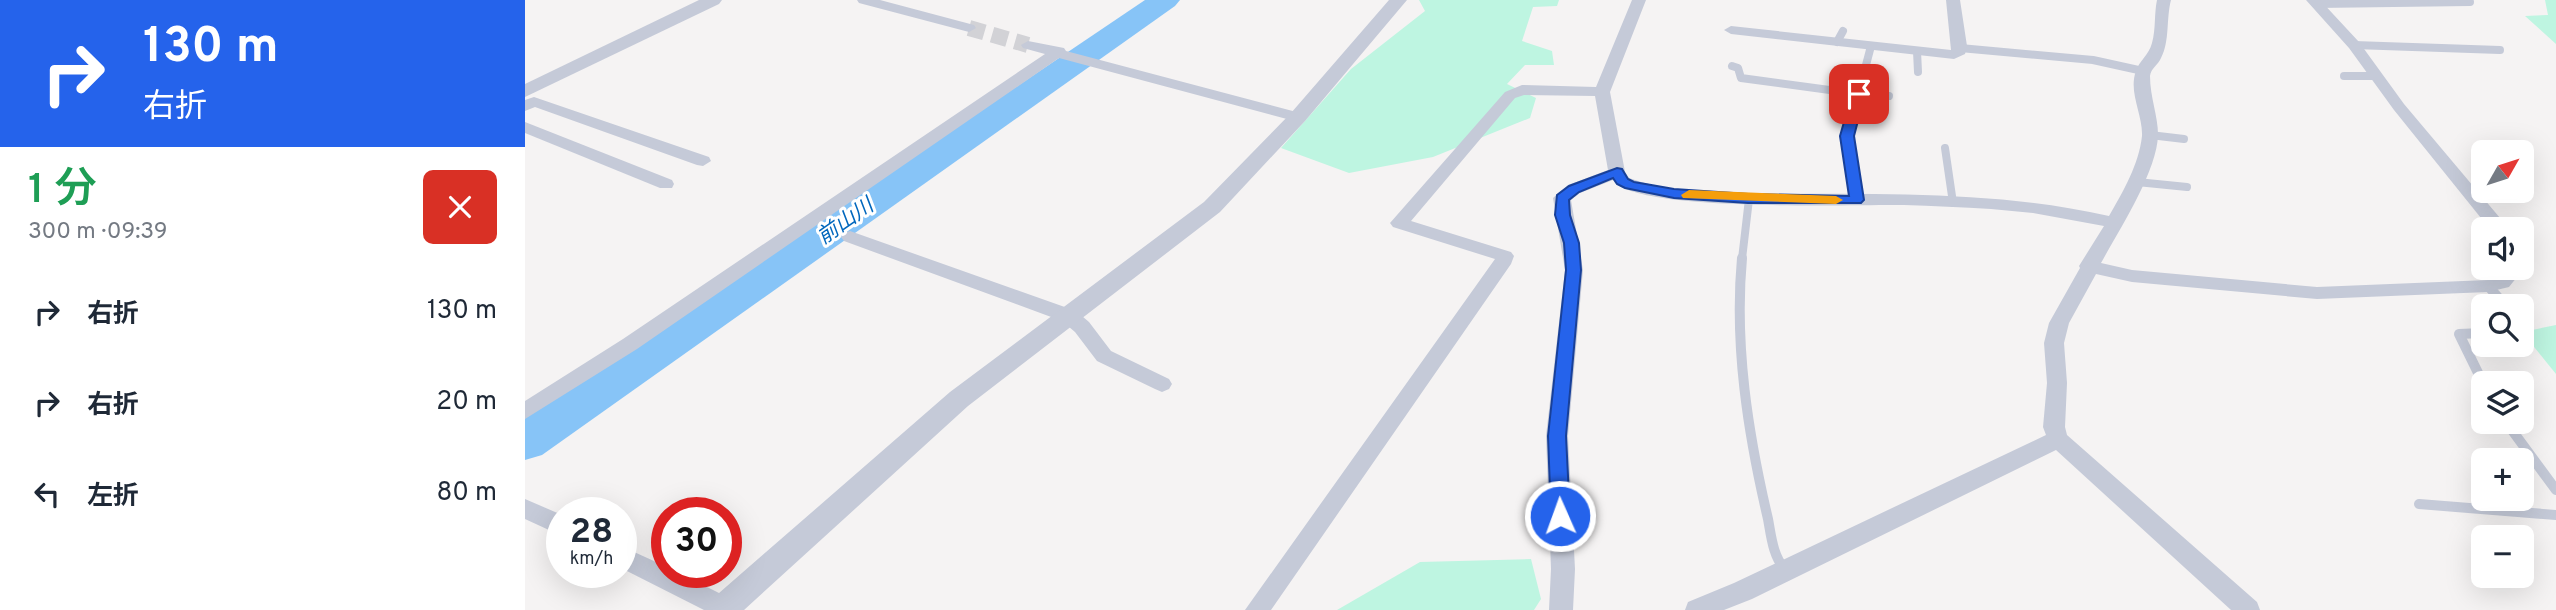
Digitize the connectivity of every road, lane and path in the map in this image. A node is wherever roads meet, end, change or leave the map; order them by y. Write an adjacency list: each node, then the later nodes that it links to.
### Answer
1 (713, 0): 24 (street)
2 (864, 0): 10 (street)
3 (1398, 0): 29 (street)
4 (1639, 0): 25 (street)
5 (1953, 0): 15 (street)
6 (2164, 0): 20 (street)
7 (2315, 2): 8 (lane); 13 (street)
8 (2389, 2): 9 (lane)
9 (2470, 2)
10 (969, 28)
11 (1731, 30): 14 (street)
12 (1028, 45): 18 (street)
13 (2354, 45): 16 (lane); 23 (street)
14 (1871, 46): 17 (street); 26 (lane)
15 (1960, 48): 17 (street); 20 (lane)
16 (2500, 50)
17 (1917, 51): 21 (lane)
18 (1063, 52): 29 (street); 53 (street)
19 (1732, 66): 26 (lane)
20 (2143, 71): 31 (street)
21 (1918, 72)
22 (2344, 76): 23 (lane)
23 (2376, 76): 42 (street)
24 (525, 91)
25 (1602, 92): 35 (street); 64 (street)
26 (1859, 93): 27 (lane); 40 (lane)
27 (1889, 96)
28 (525, 106): 34 (street)
29 (1298, 117): 49 (street)
30 (525, 127): 37 (street)
31 (2150, 135): 32 (lane); 36 (street)
32 (2183, 139)
33 (1945, 148): 41 (lane)
34 (703, 160)
35 (1617, 172): 39 (street); 65 (street)
36 (2137, 182): 38 (lane); 43 (street)
37 (666, 184)
38 (2187, 187)
39 (1748, 199): 40 (street); 62 (lane)
40 (1856, 200): 41 (street)
41 (1953, 203): 43 (street)
42 (2490, 217)
43 (2114, 223): 45 (street)
44 (850, 237): 49 (street)
45 (2088, 266): 47 (street); 55 (street)
46 (2505, 280): 47 (street)
47 (2488, 286): 48 (lane)
48 (2495, 294)
49 (1069, 316): 52 (street); 63 (street)
50 (2471, 334): 51 (lane)
51 (2477, 371)
52 (1162, 384)
53 (525, 411)
54 (2514, 434): 56 (lane)
55 (2058, 439): 62 (street); 67 (street)
56 (2556, 490)
57 (2419, 504): 59 (lane)
58 (525, 508): 60 (street)
59 (2556, 515)
60 (546, 518)
61 (637, 564): 63 (street)
62 (1785, 569): 66 (street)
63 (723, 609)
64 (1257, 610)
65 (1561, 610)
66 (1697, 610)
67 (2248, 610)

